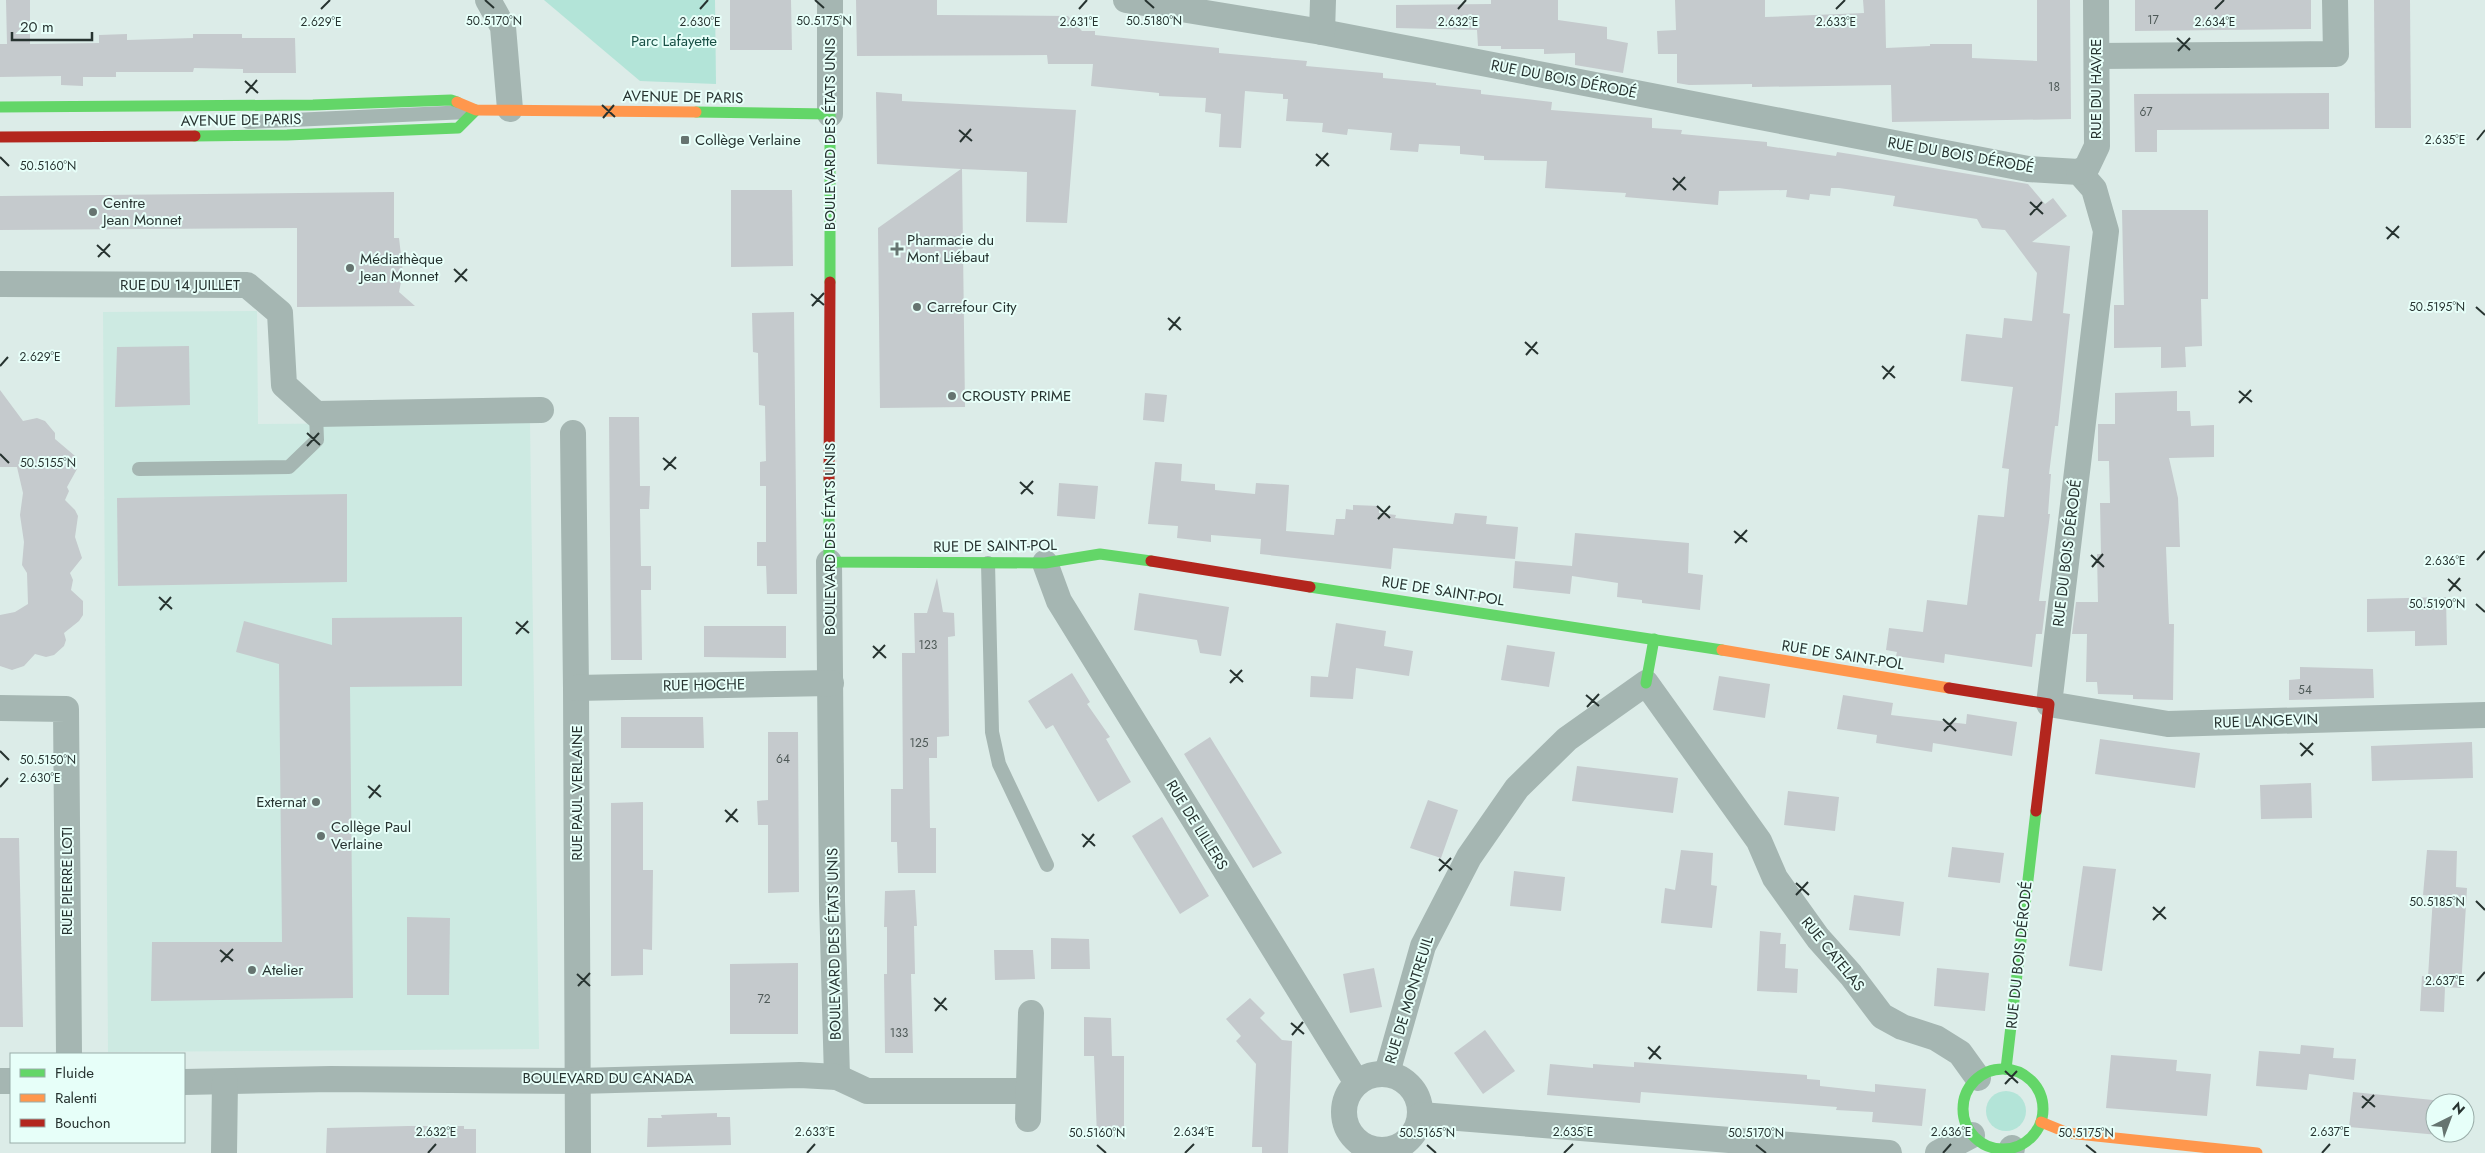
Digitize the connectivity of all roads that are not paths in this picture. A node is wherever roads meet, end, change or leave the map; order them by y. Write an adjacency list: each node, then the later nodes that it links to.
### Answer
1 (488, 0): 10 (street)
2 (830, 0): 12 (street, BOULEVARD DES ÉTATS UNIS)
3 (1126, 0): 7 (street, RUE DU BOIS DÉRODÉ)
4 (1323, 0): 7 (street)
5 (2096, 0): 8 (street, RUE DU HAVRE)
6 (2335, 0): 8 (street)
7 (1322, 32): 15 (street, RUE DU BOIS DÉRODÉ)
8 (2097, 56): 15 (street, RUE DU HAVRE)
9 (0, 107): 11 (street, AVENUE DE PARIS)
10 (510, 109): 11 (street, AVENUE DE PARIS); 12 (street, AVENUE DE PARIS)
11 (476, 110): 13 (lane); 14 (street, AVENUE DE PARIS)
12 (830, 114): 21 (street, BOULEVARD DES ÉTATS UNIS)
13 (0, 124)
14 (0, 137)
15 (2079, 172): 28 (street, RUE DU BOIS DÉRODÉ)
16 (0, 284): 18 (street, RUE DU 14 JUILLET)
17 (541, 410): 18 (street)
18 (316, 414): 20 (lane)
19 (573, 434): 27 (street, RUE PAUL VERLAINE)
20 (139, 469)
21 (830, 562): 22 (street, RUE DE SAINT-POL); 25 (street, BOULEVARD DES ÉTATS UNIS)
22 (988, 563): 23 (street, RUE DE SAINT-POL); 31 (lane)
23 (1045, 563): 24 (street, RUE DE SAINT-POL); 41 (street, RUE DE LILLERS)
24 (1654, 638): 26 (street); 28 (street, RUE DE SAINT-POL)
25 (831, 683): 27 (street, RUE HOCHE); 36 (street, BOULEVARD DES ÉTATS UNIS)
26 (1646, 683): 35 (street, RUE DE MONTREUIL); 37 (street, RUE CATELAS)
27 (576, 688): 38 (street, RUE PAUL VERLAINE)
28 (2049, 704): 30 (street, RUE LANGEVIN); 34 (street, RUE DU BOIS DÉRODÉ)
29 (0, 708): 33 (street, RUE PIERRE LOTI)
30 (2485, 715)
31 (1048, 864)
32 (1031, 1013): 42 (street)
33 (69, 1053)
34 (2006, 1069): 37 (street); 45 (street)
35 (1387, 1073): 41 (street); 43 (street)
36 (837, 1077): 38 (street, BOULEVARD DU CANADA); 42 (street, BOULEVARD DU CANADA)
37 (1978, 1078): 46 (street)
38 (578, 1081): 40 (street, BOULEVARD DU CANADA); 50 (street, RUE PAUL VERLAINE)
39 (185, 1082): 40 (street, BOULEVARD DU CANADA)
40 (225, 1082): 49 (street)
41 (1357, 1083): 48 (street)
42 (1028, 1091): 44 (street)
43 (1421, 1115): 48 (street); 51 (street)
44 (1028, 1120)
45 (2041, 1122): 47 (street); 53 (street)
46 (1972, 1135): 47 (street); 52 (street)
47 (2020, 1150)
48 (1380, 1152)
49 (224, 1153)
50 (578, 1153)
51 (1889, 1153)
52 (1938, 1153)
53 (2258, 1153)

